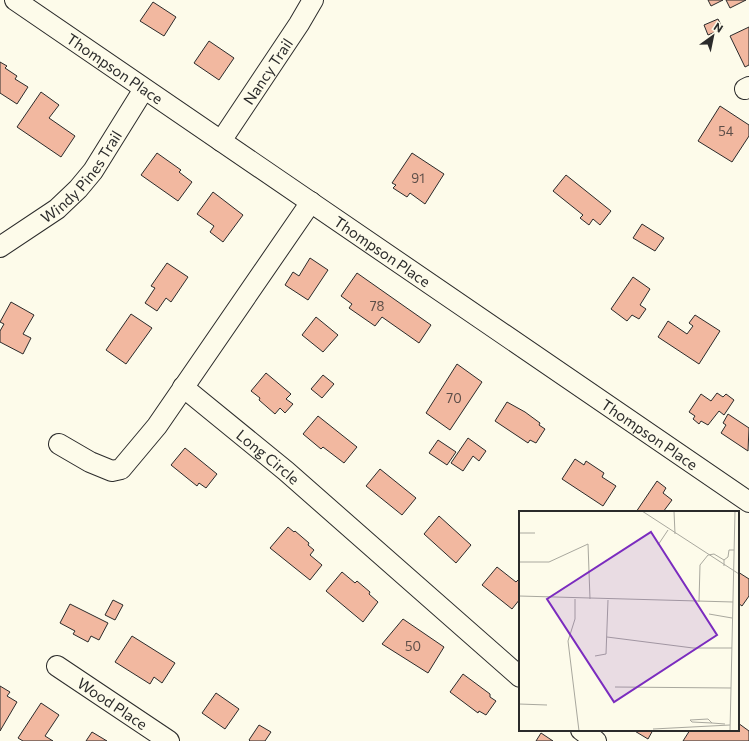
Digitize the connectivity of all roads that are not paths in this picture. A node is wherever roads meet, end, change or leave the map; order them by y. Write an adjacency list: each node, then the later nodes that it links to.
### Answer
1 (15, 0): 3 (street, Thompson Place)
2 (313, 0): 4 (street, Nancy Trail)
3 (144, 89): 4 (street, Thompson Place); 6 (street, Windy Pines Trail)
4 (221, 141): 5 (street, Thompson Place)
5 (311, 202): 7 (street); 9 (street, Thompson Place)
6 (0, 248)
7 (183, 387): 8 (street); 11 (street, Long Circle)
8 (59, 444)
9 (749, 502)
10 (57, 666): 13 (street, Wood Place)
11 (519, 675)
12 (582, 731): 14 (street)
13 (169, 741)
14 (596, 741)

